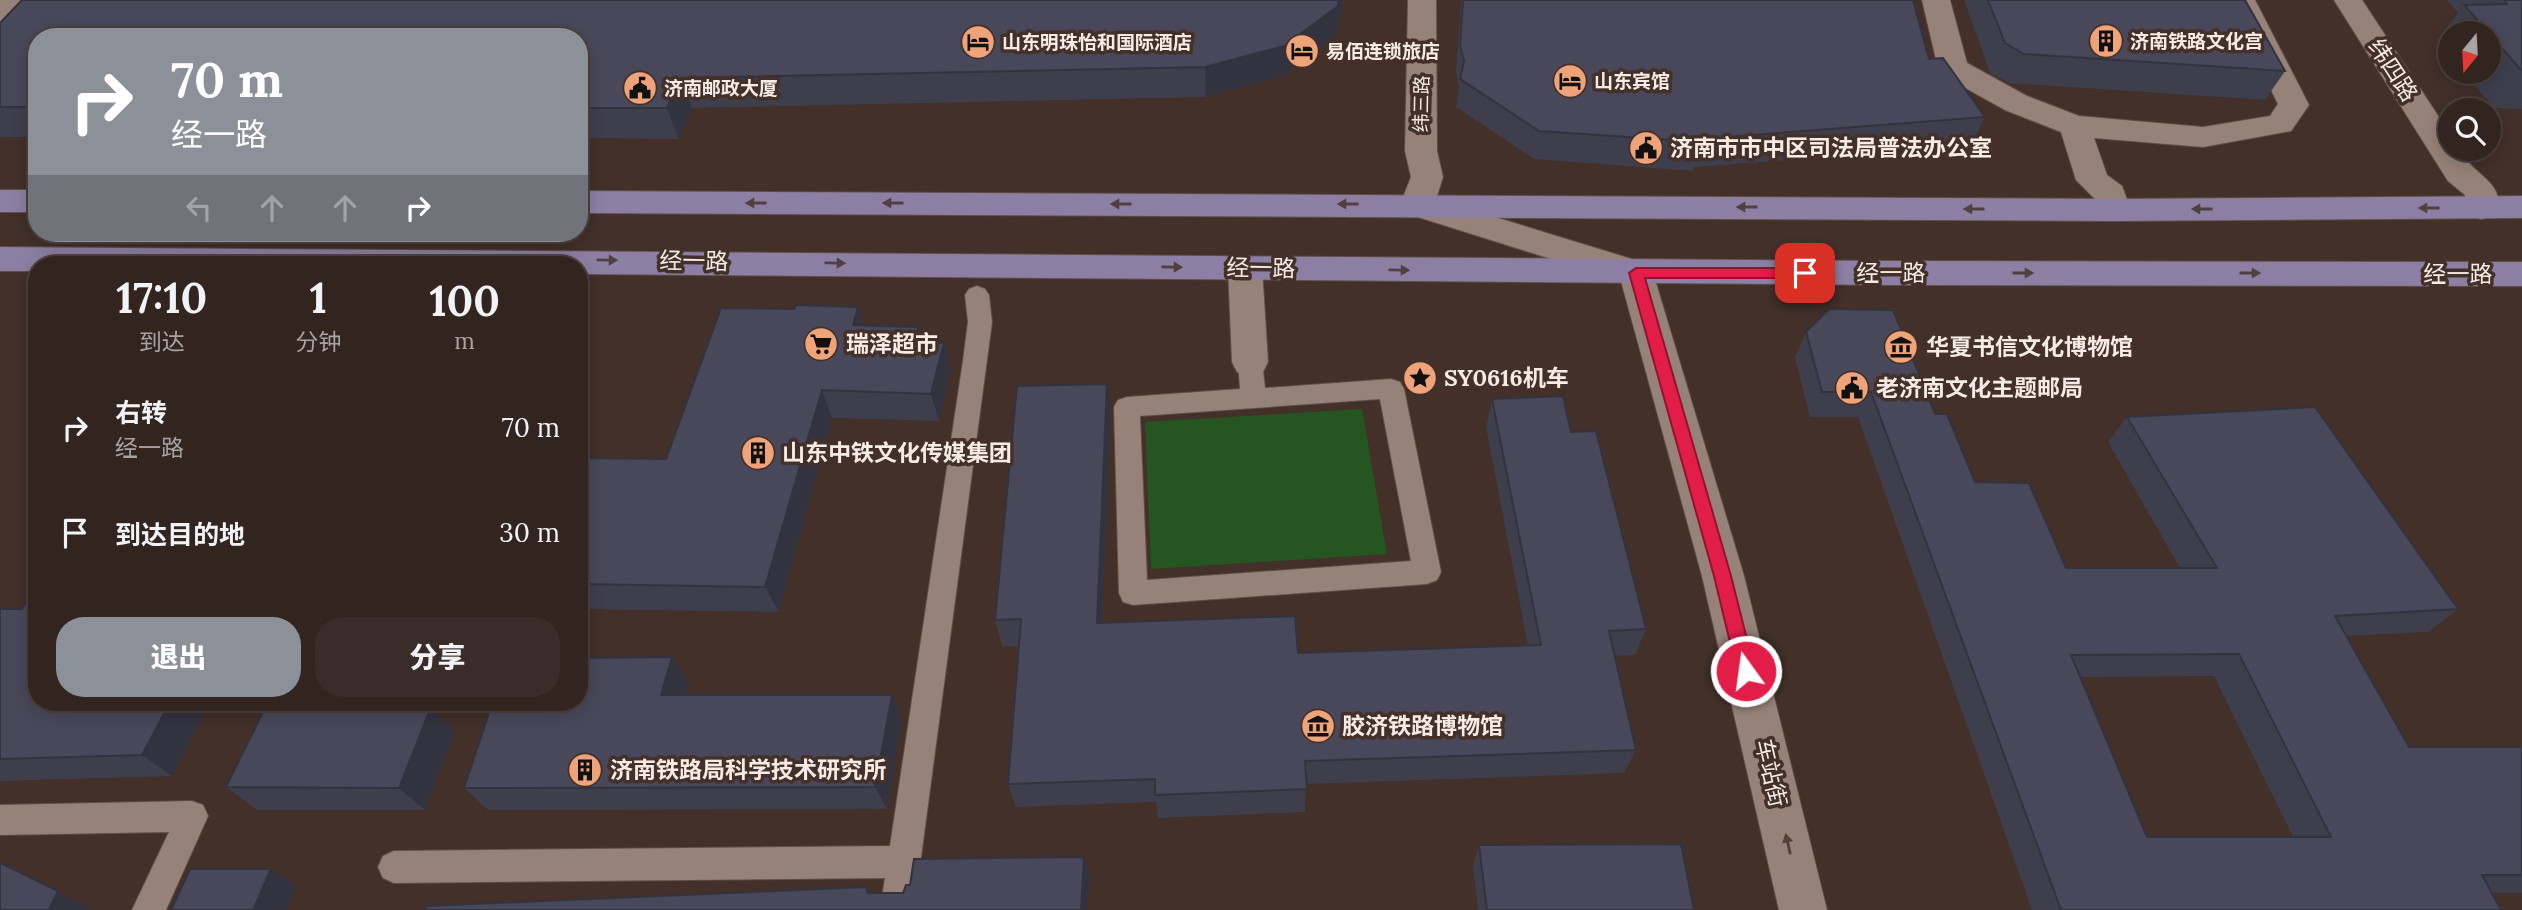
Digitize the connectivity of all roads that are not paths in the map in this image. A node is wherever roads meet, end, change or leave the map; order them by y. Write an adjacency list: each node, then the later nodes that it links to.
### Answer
1 (16, 0): 6 (street)
2 (1422, 0): 11 (street, 纬三路)
3 (1936, 0): 7 (street)
4 (2241, 0): 7 (street)
5 (2348, 0): 13 (street, 纬四路)
6 (0, 18)
7 (2075, 126): 14 (street)
8 (0, 201): 9 (main road)
9 (28, 201)
10 (588, 202): 11 (main road, one-way to 10)
11 (1417, 205): 14 (main road, one-way to 11); 19 (street)
12 (2522, 207): 13 (main road)
13 (2481, 208): 14 (main road, one-way to 14)
14 (2114, 209)
15 (0, 258): 16 (main road, 经一路, one-way to 16)
16 (28, 258)
17 (588, 260): 18 (main road, 经一路, one-way to 18)
18 (1245, 268): 19 (main road, 经一路, one-way to 19); 22 (street)
19 (1636, 273): 20 (main road, 经一路, one-way to 20); 29 (street, 车站街, one-way to 19)
20 (2522, 274)
21 (977, 295): 25 (lane)
22 (1250, 362): 23 (lane)
23 (1254, 398): 23 (lane)
24 (0, 820): 27 (lane)
25 (904, 862): 26 (lane); 28 (lane)
26 (394, 867)
27 (149, 910)
28 (897, 910)
29 (1803, 910)

